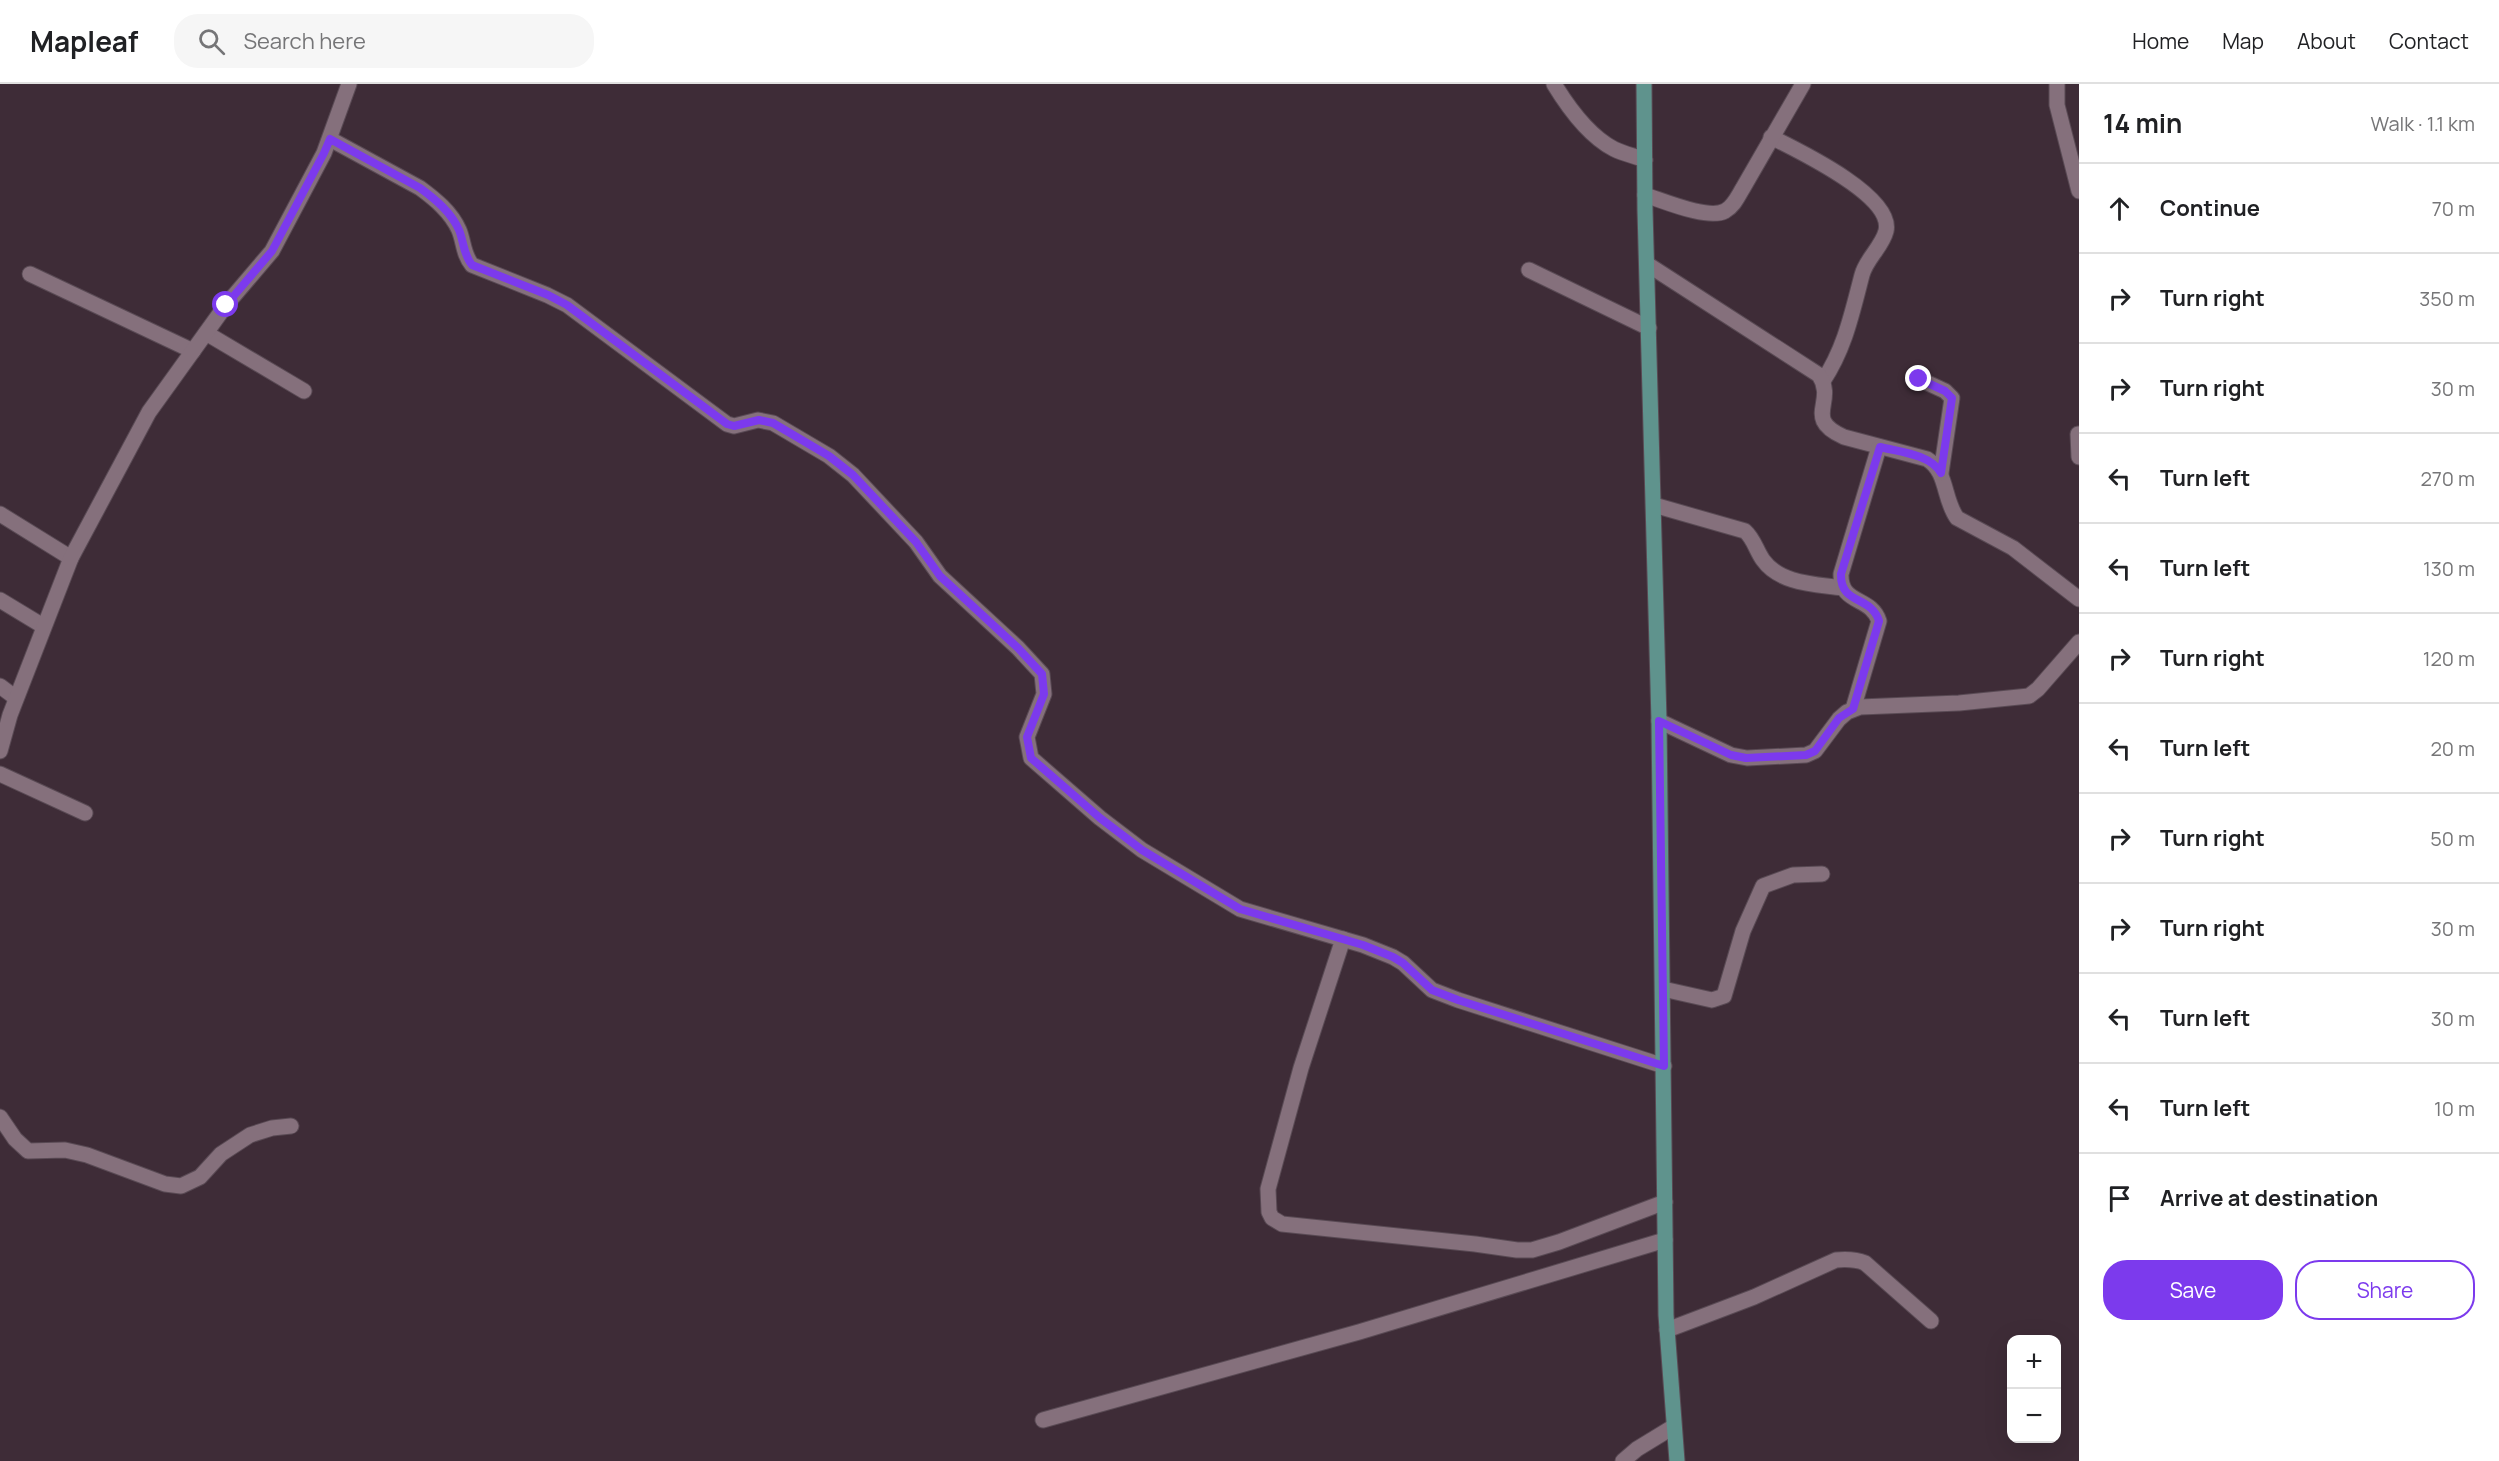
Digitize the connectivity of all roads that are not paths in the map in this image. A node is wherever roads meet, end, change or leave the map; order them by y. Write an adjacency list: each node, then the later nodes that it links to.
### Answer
1 (349, 84): 7 (street)
2 (1554, 84): 8 (street)
3 (1644, 84): 8 (main road)
4 (1803, 84): 6 (street)
5 (2057, 84): 9 (street)
6 (1771, 137): 10 (street); 18 (street)
7 (330, 139): 15 (street); 40 (street)
8 (1645, 160): 10 (main road)
9 (2079, 191)
10 (1645, 195): 11 (main road)
11 (1647, 264): 14 (main road); 18 (street)
12 (1529, 270): 14 (street)
13 (30, 274): 16 (street)
14 (1649, 328): 24 (main road)
15 (206, 333): 16 (street); 19 (street)
16 (193, 351): 26 (street)
17 (1919, 379): 23 (street)
18 (1823, 381): 21 (street)
19 (304, 391)
20 (2078, 434): 22 (street)
21 (1880, 447): 23 (street); 27 (street)
22 (2079, 457)
23 (1941, 473): 28 (street)
24 (1654, 505): 27 (street); 35 (main road)
25 (0, 514): 26 (street)
26 (71, 558): 30 (street)
27 (1842, 588): 34 (street)
28 (2079, 599)
29 (0, 600): 30 (street)
30 (43, 626): 33 (street)
31 (2079, 642): 34 (street)
32 (0, 686): 33 (street)
33 (16, 698): 36 (street)
34 (1853, 709): 35 (street)
35 (1659, 721): 41 (main road)
36 (0, 751)
37 (0, 774): 38 (street)
38 (85, 813)
39 (1822, 874): 41 (street)
40 (1343, 939): 42 (street); 45 (street)
41 (1663, 989): 42 (main road)
42 (1664, 1066): 45 (main road)
43 (0, 1117): 44 (street)
44 (291, 1126)
45 (1665, 1202): 46 (main road)
46 (1665, 1240): 48 (main road); 49 (street)
47 (1931, 1321): 48 (street)
48 (1667, 1330): 50 (main road)
49 (1042, 1420)
50 (1673, 1427): 51 (street); 52 (main road)
51 (1623, 1461)
52 (1677, 1461)

